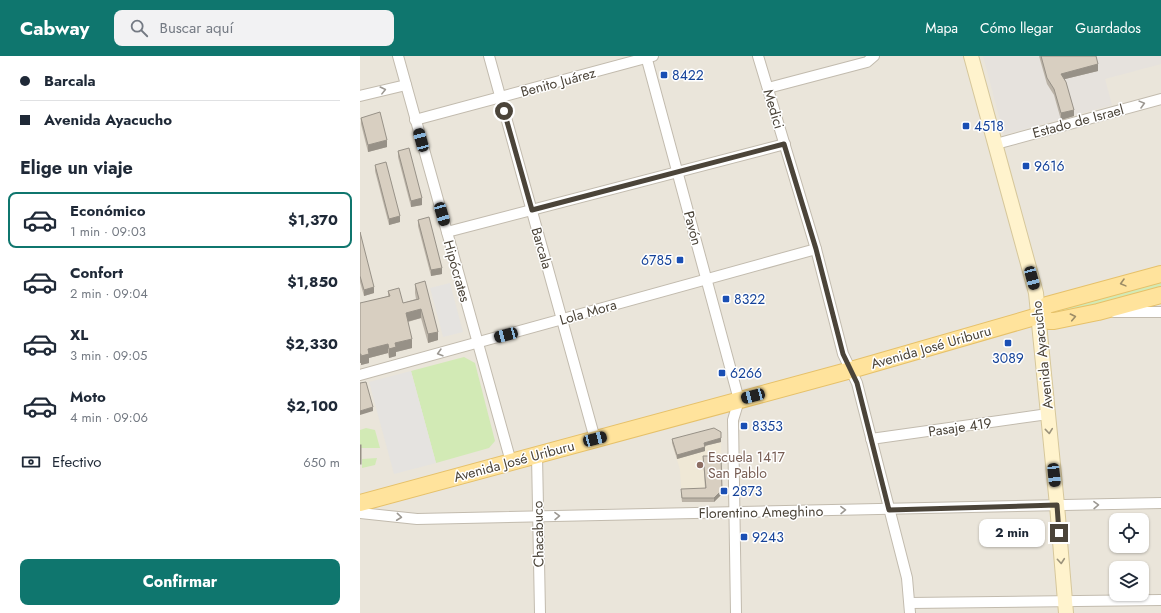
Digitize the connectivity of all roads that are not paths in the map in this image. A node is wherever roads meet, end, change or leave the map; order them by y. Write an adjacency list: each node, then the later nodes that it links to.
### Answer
1 (398, 56): 7 (street, Hipócrates)
2 (489, 56): 10 (street, Barcala)
3 (758, 56): 8 (street, Medici)
4 (874, 56): 8 (street)
5 (971, 56): 14 (main road, Avenida Ayacucho)
6 (649, 57): 10 (street, Benito Juárez); 15 (street, Pavón)
7 (406, 85): 9 (street, one-way to 7); 12 (street, Hipócrates)
8 (768, 88): 13 (street, Medici)
9 (360, 96)
10 (500, 97): 12 (street, Benito Juárez); 16 (street, Barcala)
11 (1161, 99): 14 (street, Estado de Israel, one-way to 11)
12 (415, 120): 17 (street, Hipócrates)
13 (784, 144): 15 (street); 18 (street, Medici)
14 (996, 144): 25 (main road, Avenida Ayacucho)
15 (677, 172): 16 (street); 20 (street, Pavón)
16 (532, 210): 17 (street); 24 (street, Barcala)
17 (447, 232): 26 (street, Hipócrates)
18 (816, 249): 20 (street, Lola Mora); 27 (street, Medici)
19 (1161, 274): 25 (main road, Avenida José Uriburu, one-way to 25)
20 (706, 279): 24 (street, Lola Mora); 29 (street, Pavón)
21 (1161, 295): 22 (main road, Avenida José Uriburu)
22 (1098, 312): 23 (street); 25 (main road, Avenida José Uriburu, one-way to 22)
23 (1161, 312)
24 (562, 319): 26 (street, Lola Mora); 31 (street, Barcala)
25 (1039, 320): 27 (main road, Avenida José Uriburu); 30 (main road, Avenida Ayacucho)
26 (477, 343): 28 (street, Lola Mora, one-way to 28); 34 (street, Hipócrates)
27 (851, 370): 29 (main road, Avenida José Uriburu); 32 (street, Medici)
28 (360, 376)
29 (739, 400): 31 (main road, Avenida José Uriburu); 39 (street)
30 (1048, 414): 32 (street, Pasaje 419); 37 (main road, Avenida Ayacucho, one-way to 37)
31 (595, 439): 33 (main road, Avenida José Uriburu)
32 (872, 439): 38 (street, Medici)
33 (537, 455): 34 (main road, Avenida José Uriburu); 41 (street, Chacabuco)
34 (511, 462): 35 (main road, Avenida José Uriburu)
35 (360, 503)
36 (1161, 503): 37 (street, Florentino Ameghino, one-way to 36)
37 (1057, 505): 38 (street, Florentino Ameghino); 43 (main road, Avenida Ayacucho, one-way to 43)
38 (889, 510): 39 (street, Florentino Ameghino, one-way to 38); 44 (street, Medici)
39 (734, 512): 41 (street, Florentino Ameghino, one-way to 39); 46 (street)
40 (360, 513): 41 (street, Florentino Ameghino, one-way to 41)
41 (538, 516): 45 (street, Chacabuco)
42 (1161, 600): 43 (street)
43 (1065, 607): 44 (street)
44 (910, 608)
45 (540, 613)
46 (736, 613)

